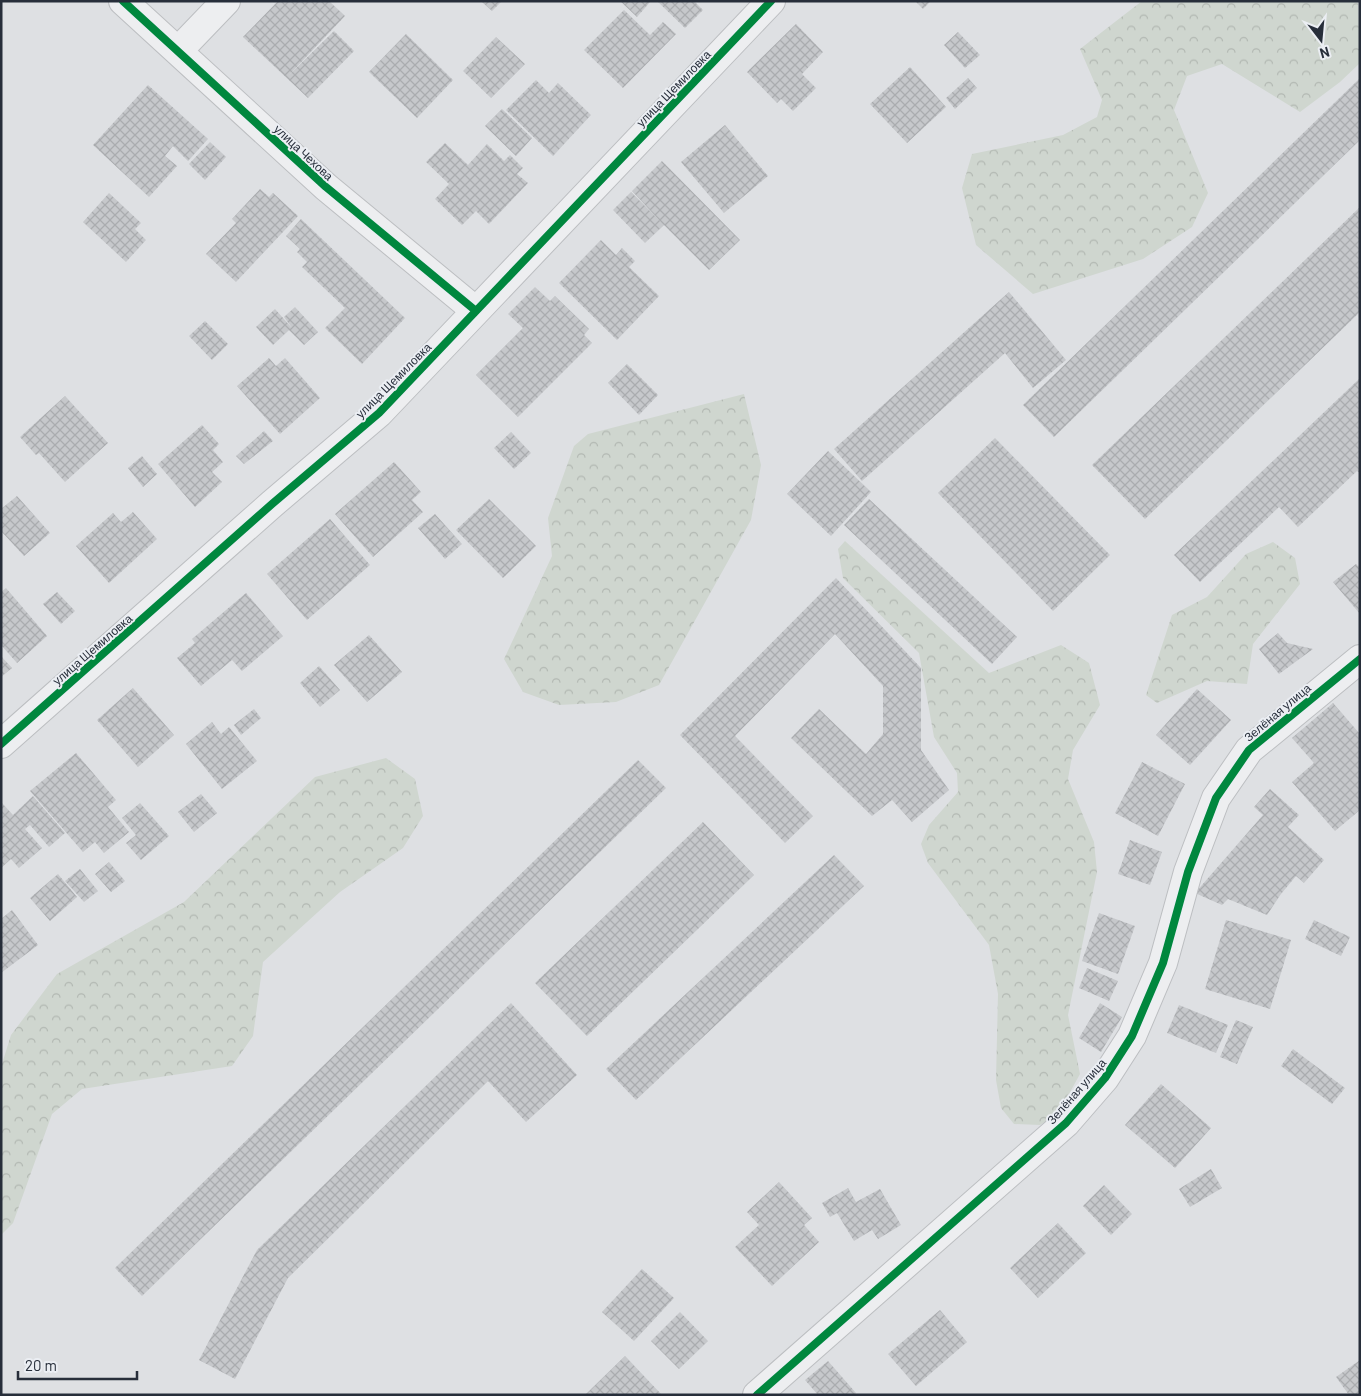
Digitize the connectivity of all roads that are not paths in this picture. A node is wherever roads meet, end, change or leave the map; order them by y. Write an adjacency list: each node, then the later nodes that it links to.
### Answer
1 (123, 1): 4 (street, улица Чехова)
2 (226, 1): 4 (street)
3 (772, 1): 5 (street, улица Щемиловка)
4 (178, 51): 5 (street, улица Чехова)
5 (476, 311): 7 (street, улица Щемиловка)
6 (1360, 659): 8 (street, Зелёная улица)
7 (1, 744)
8 (756, 1395)

